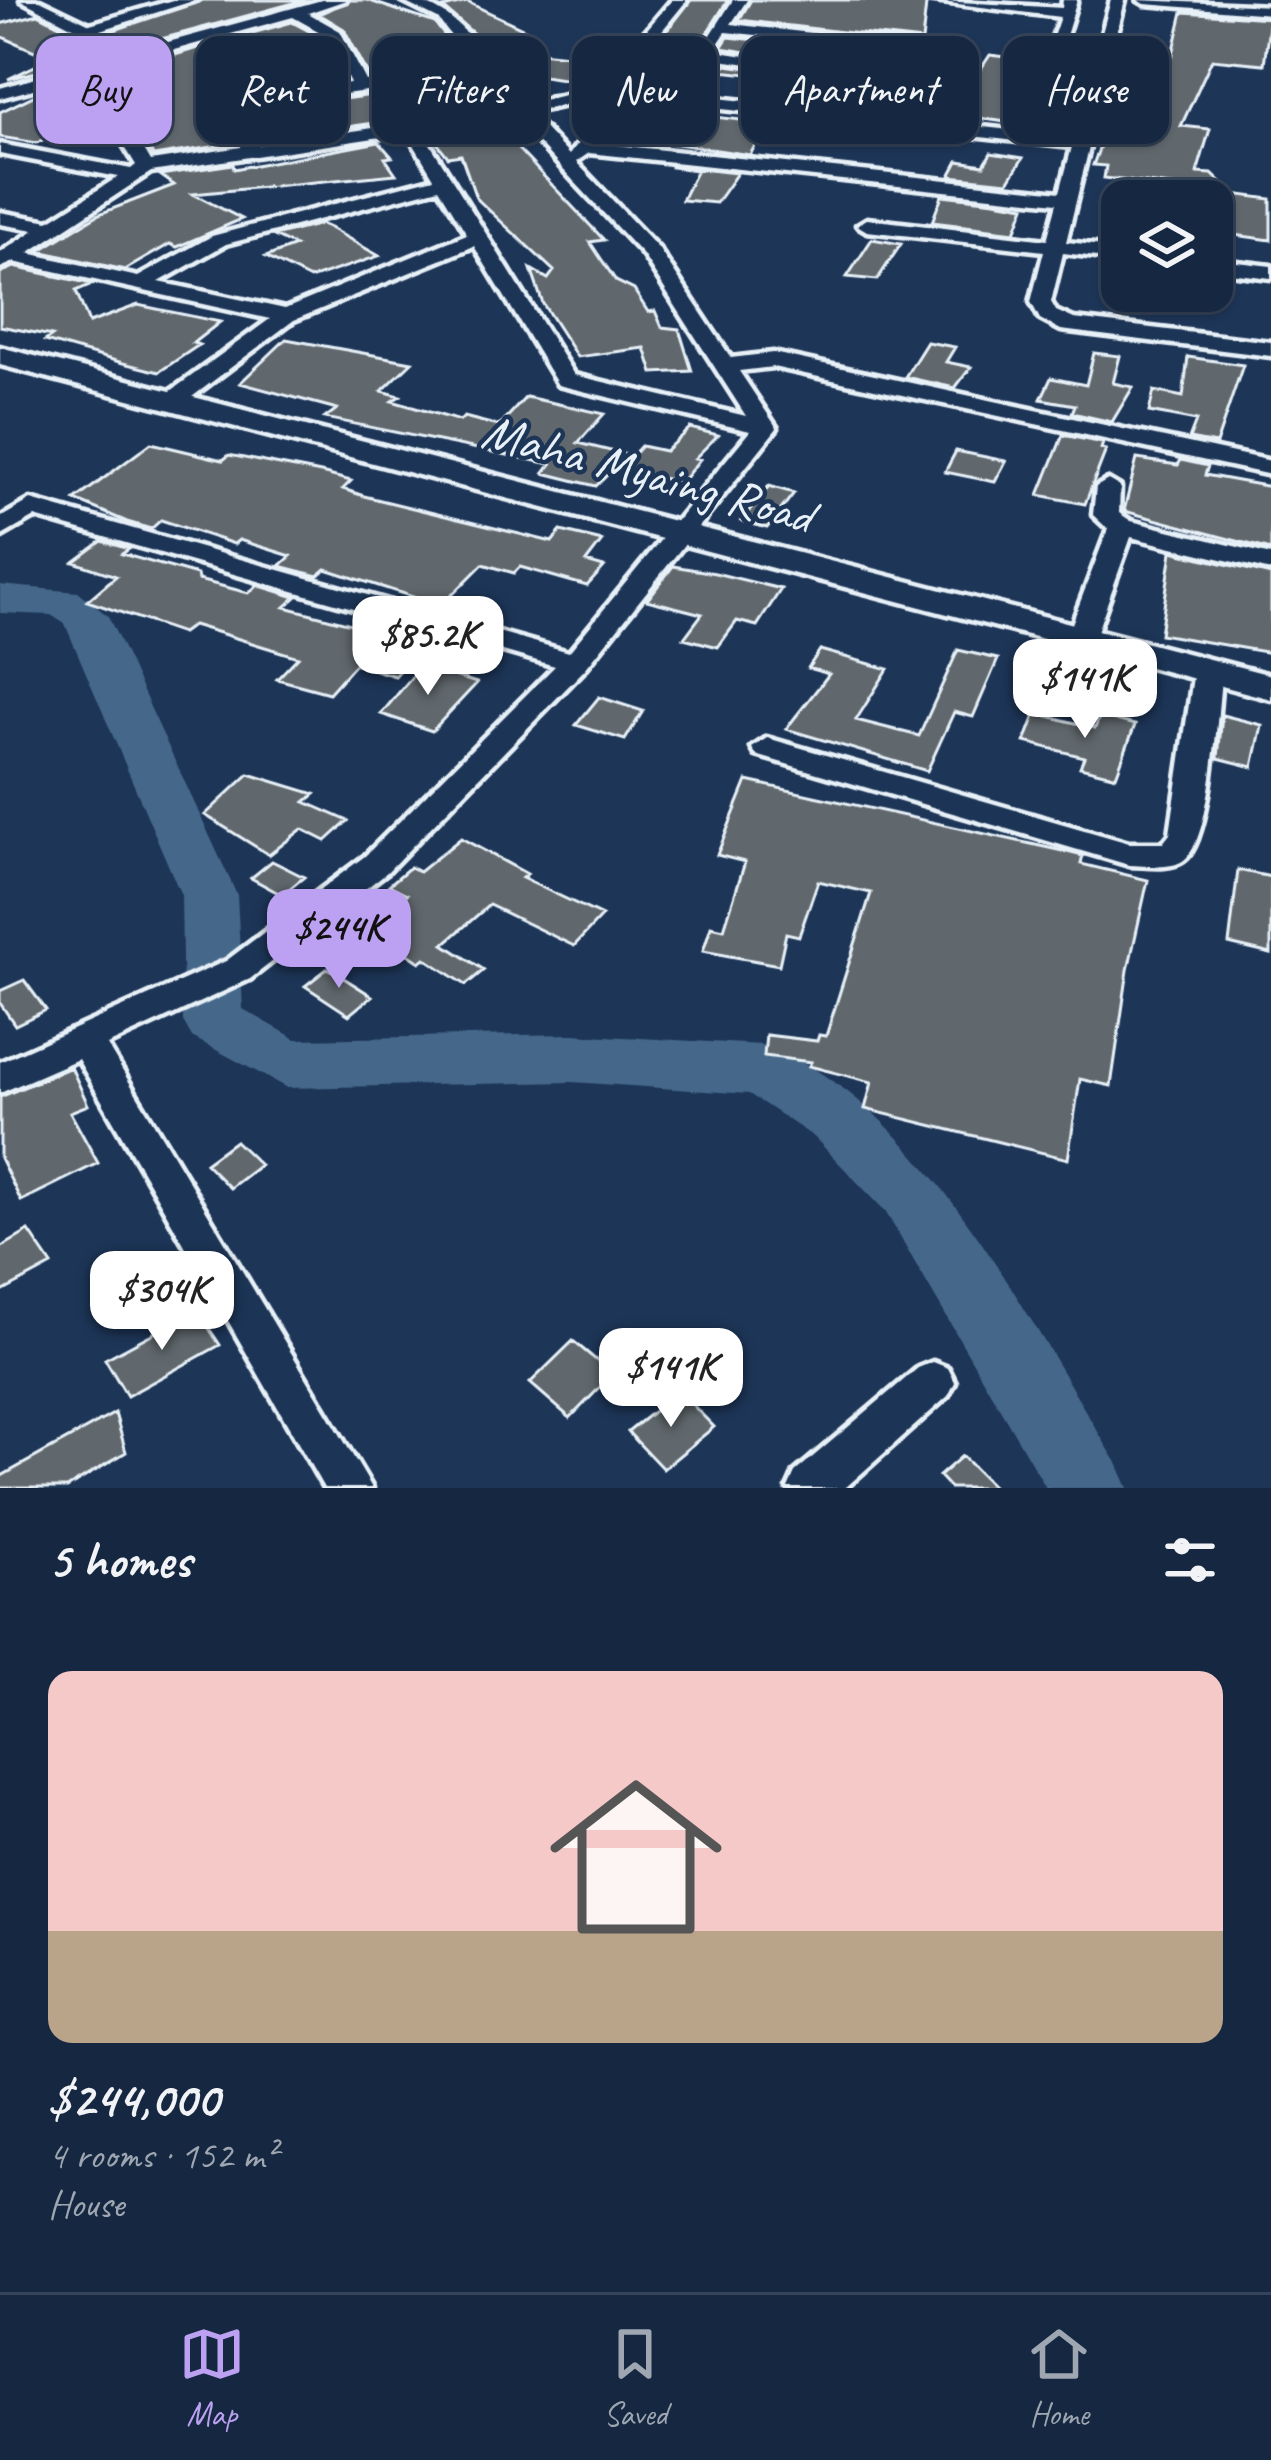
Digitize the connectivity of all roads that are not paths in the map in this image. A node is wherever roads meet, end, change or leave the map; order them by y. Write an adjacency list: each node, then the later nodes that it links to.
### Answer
1 (28, 0): 14 (street)
2 (189, 0): 14 (street)
3 (339, 0): 13 (street)
4 (407, 0): 18 (street)
5 (680, 0): 19 (street)
6 (740, 0): 15 (street)
7 (933, 0): 11 (street)
8 (1118, 0): 22 (street)
9 (1145, 0): 10 (street)
10 (1228, 3): 12 (street)
11 (1069, 6): 21 (street)
12 (1271, 10)
13 (295, 12): 16 (street); 27 (street)
14 (84, 27): 17 (street)
15 (720, 27): 20 (street); 24 (street)
16 (210, 34): 23 (street)
17 (65, 36)
18 (459, 36)
19 (650, 36)
20 (814, 36)
21 (1060, 36)
22 (1109, 36)
23 (172, 44)
24 (741, 58)
25 (36, 82): 29 (street)
26 (372, 85): 27 (street)
27 (360, 87): 28 (street)
28 (348, 89)
29 (0, 93)
30 (717, 103): 34 (street)
31 (548, 118): 32 (street)
32 (558, 120)
33 (372, 131): 43 (street)
34 (1003, 134)
35 (548, 142): 44 (street)
36 (130, 144): 45 (street)
37 (250, 144): 43 (street)
38 (421, 144): 46 (street)
39 (587, 144): 41 (street)
40 (1084, 144): 47 (street)
41 (585, 147): 44 (street); 47 (street)
42 (0, 149): 45 (street)
43 (250, 149): 45 (street)
44 (571, 165): 61 (street)
45 (141, 171): 50 (street)
46 (444, 181): 51 (street); 57 (street)
47 (1067, 198): 52 (street)
48 (0, 218): 50 (street)
49 (867, 225): 52 (street)
50 (53, 228): 54 (street)
51 (478, 236): 58 (street); 63 (street)
52 (1053, 246): 53 (street); 59 (street)
53 (1101, 252)
54 (5, 259): 57 (street)
55 (1233, 267): 56 (street)
56 (1271, 272)
57 (140, 284): 58 (street)
58 (287, 316): 62 (street)
59 (1271, 350)
60 (0, 356): 62 (street, Maha Myaing Road)
61 (724, 366): 63 (street); 64 (street)
62 (172, 401): 68 (street, Maha Myaing Road)
63 (765, 428): 68 (street)
64 (1271, 468)
65 (1108, 487): 66 (street)
66 (1122, 527): 69 (street); 70 (street)
67 (0, 529): 71 (street)
68 (676, 532): 70 (street, Maha Myaing Road); 71 (street)
69 (1271, 563)
70 (1082, 637): 72 (street, Maha Myaing Road)
71 (574, 663): 75 (street)
72 (1208, 670): 73 (street, Maha Myaing Road); 74 (street)
73 (1271, 687)
74 (767, 748)
75 (90, 1037): 76 (street); 78 (street)
76 (0, 1078)
77 (933, 1382): 79 (street)
78 (349, 1488)
79 (811, 1488)

